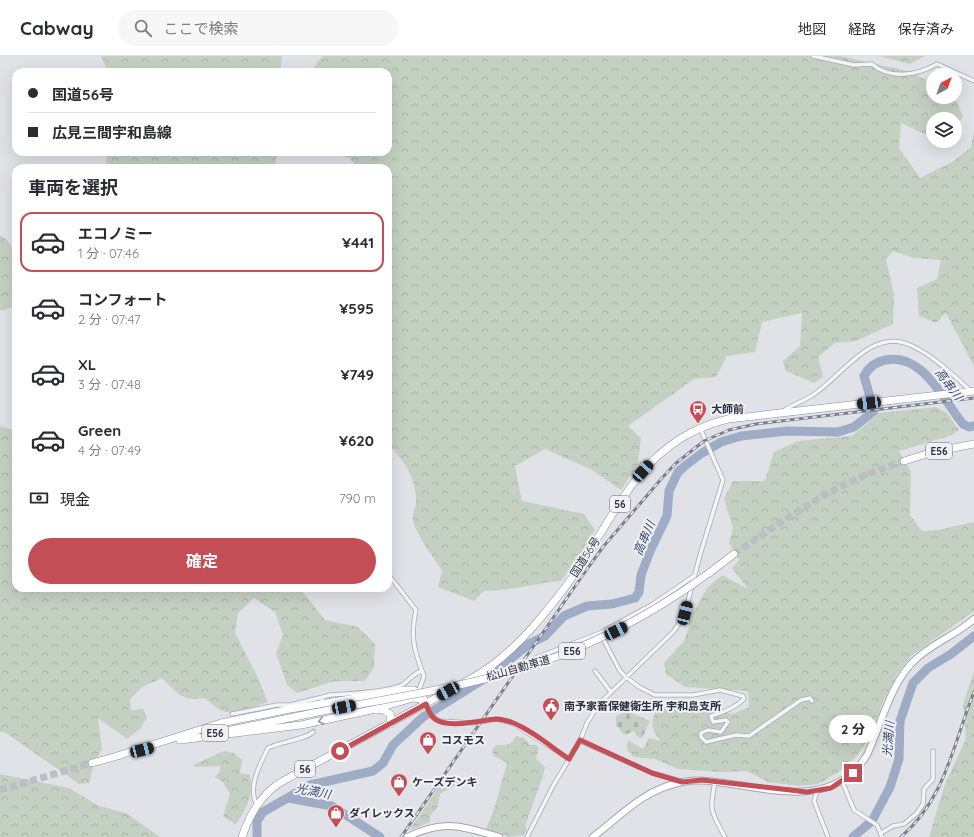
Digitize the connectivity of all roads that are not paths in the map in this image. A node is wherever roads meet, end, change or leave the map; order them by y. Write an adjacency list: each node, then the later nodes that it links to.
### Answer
1 (813, 56): 2 (street)
2 (974, 81)
3 (973, 391): 4 (highway, 国道56号 / 56); 4 (street)
4 (782, 413): 5 (highway, 国道56号 / 56)
5 (699, 427): 9 (street); 20 (highway, 国道56号 / 56)
6 (974, 444): 7 (highway, E56)
7 (904, 461)
8 (734, 554): 18 (highway, 松山自動車道 / E56, bridge)
9 (694, 576): 12 (street); 16 (street)
10 (392, 579): 14 (street)
11 (974, 619): 31 (main road)
12 (600, 633): 13 (street); 16 (street)
13 (533, 659)
14 (422, 671): 18 (street); 22 (street)
15 (595, 671): 17 (street)
16 (626, 677): 17 (street); 19 (street)
17 (611, 692): 26 (street)
18 (418, 694): 20 (highway); 21 (highway); 25 (highway, E56, bridge); 28 (highway)
19 (812, 701)
20 (427, 706): 23 (highway, 国道56号 / 56); 29 (street)
21 (371, 710): 23 (highway); 25 (highway, one-way to 25)
22 (232, 714)
23 (390, 724): 35 (highway, 国道56号 / 56)
24 (313, 732): 35 (street)
25 (180, 740): 28 (highway, E56)
26 (580, 740): 29 (street); 32 (street)
27 (933, 751): 36 (street)
28 (117, 756): 30 (highway, E56)
29 (569, 759): 40 (street)
30 (92, 763)
31 (842, 781): 34 (main road); 36 (street)
32 (682, 782): 33 (main road); 41 (main road)
33 (715, 782): 34 (main road); 42 (street)
34 (817, 791): 43 (street)
35 (257, 805): 37 (highway, 国道56号 / 56)
36 (882, 835)
37 (242, 837)
38 (407, 837): 39 (main road)
39 (499, 837)
40 (527, 837)
41 (593, 837)
42 (725, 837)
43 (828, 837)

